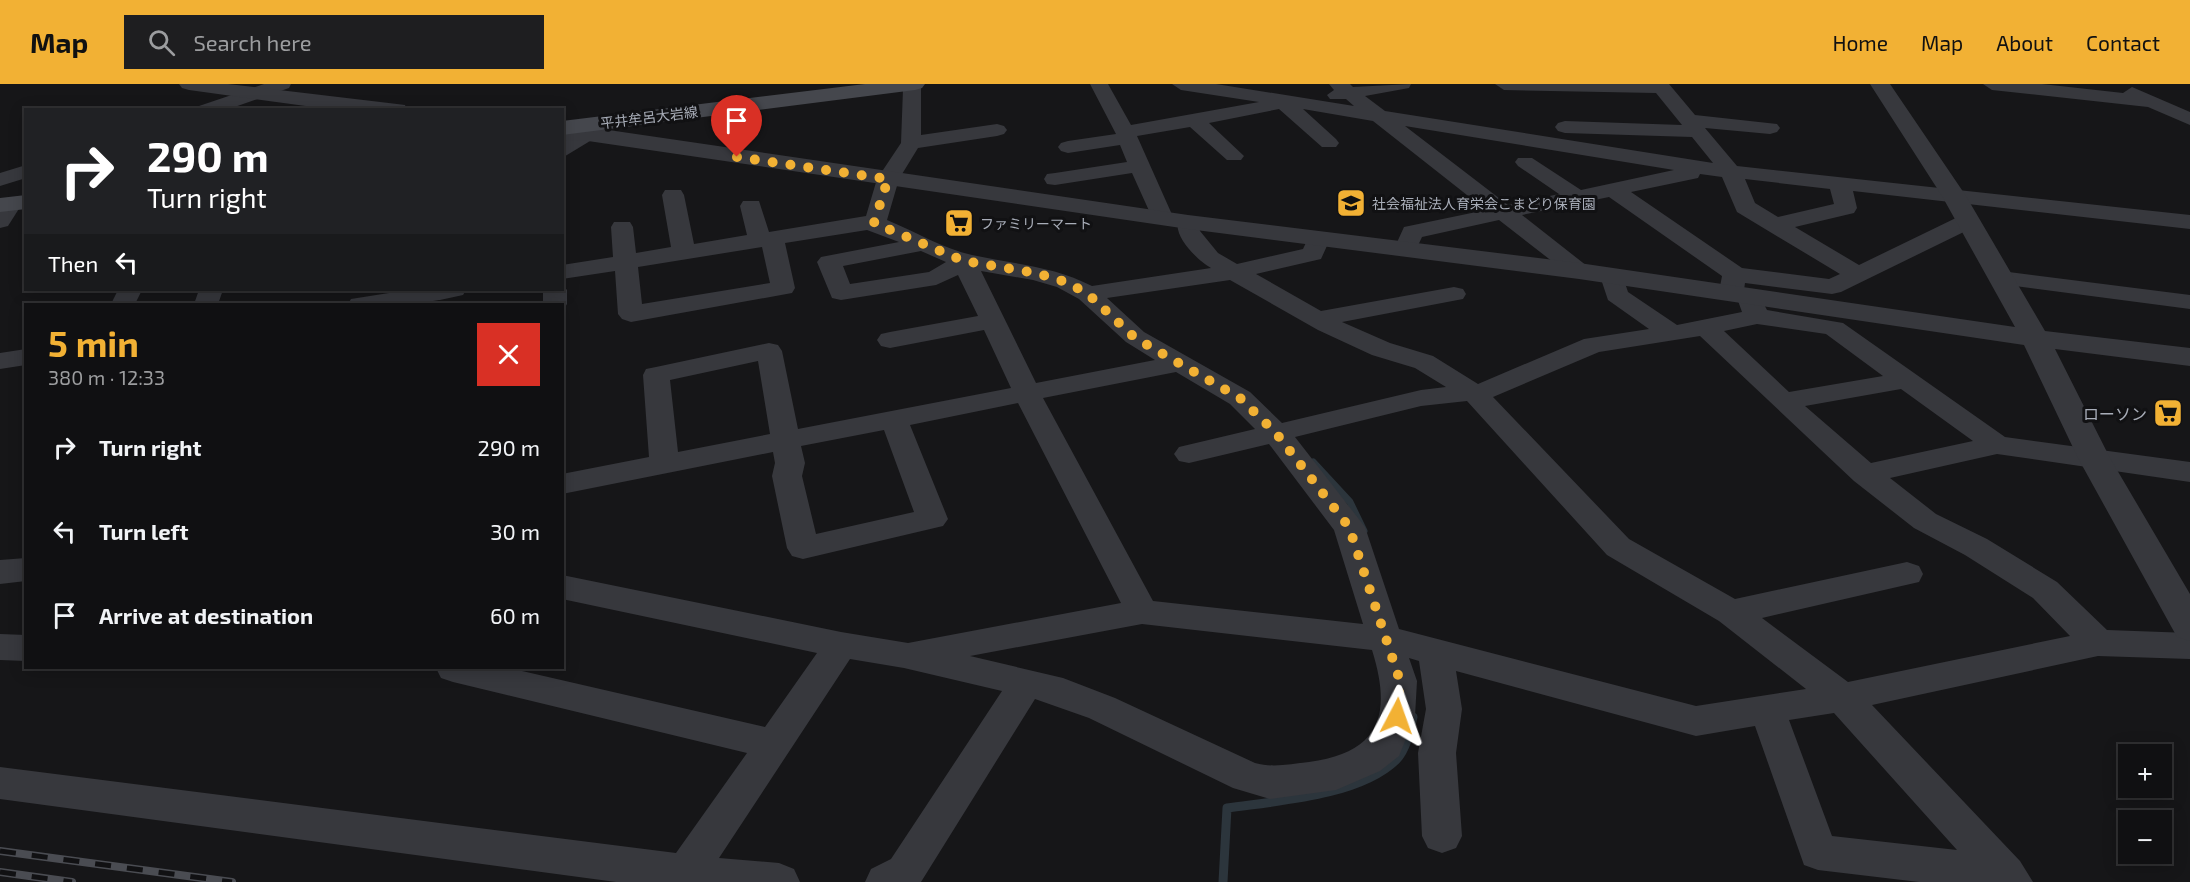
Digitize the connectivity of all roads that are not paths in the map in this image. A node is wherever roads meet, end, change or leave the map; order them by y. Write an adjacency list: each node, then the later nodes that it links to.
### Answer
1 (189, 84): 14 (street)
2 (282, 84): 14 (street)
3 (907, 84): 4 (street)
4 (913, 84): 28 (main road, 平井牟呂大岩線); 32 (street)
5 (1100, 84): 31 (street)
6 (1181, 84): 15 (street)
7 (1402, 84): 13 (street)
8 (1503, 84): 12 (street)
9 (1880, 84): 50 (street)
10 (1992, 84): 16 (street)
11 (2114, 84): 16 (street)
12 (1660, 86): 23 (street)
13 (1345, 88): 15 (street); 20 (street)
14 (252, 94): 17 (street); 18 (street)
15 (1290, 103): 20 (street); 22 (street); 33 (street)
16 (2157, 104): 19 (street); 21 (street)
17 (212, 108)
18 (379, 108)
19 (2190, 109)
20 (1380, 116): 37 (street); 52 (street)
21 (2190, 119)
22 (1194, 120): 31 (street); 36 (street)
23 (1693, 125): 25 (street); 26 (street); 42 (street)
24 (1565, 127): 25 (street)
25 (1609, 128): 37 (street)
26 (1770, 128)
27 (997, 130): 32 (street)
28 (564, 131)
29 (564, 131): 30 (street)
30 (588, 134): 35 (street); 43 (street)
31 (1126, 135): 34 (street); 39 (street)
32 (911, 143): 43 (street)
33 (1329, 143)
34 (1068, 147)
35 (564, 151)
36 (1234, 156)
37 (1630, 156): 40 (street)
38 (1525, 162): 49 (street)
39 (1140, 166): 44 (street); 53 (street)
40 (1708, 169): 42 (street); 47 (street)
41 (24, 172): 45 (street)
42 (1731, 172): 46 (street); 57 (street)
43 (888, 179): 53 (street); 56 (street)
44 (1055, 179)
45 (0, 180)
46 (1840, 183): 50 (street); 57 (street)
47 (1612, 189): 49 (street); 75 (street)
48 (673, 195): 63 (street)
49 (1576, 196): 52 (street)
50 (1954, 196): 54 (street); 55 (street)
51 (751, 206): 60 (street)
52 (1504, 212): 62 (street); 66 (street)
53 (1175, 220): 59 (street); 68 (street)
54 (1968, 221): 69 (street); 71 (street)
55 (2190, 222)
56 (874, 223): 60 (street); 61 (street)
57 (1774, 225): 69 (street)
58 (622, 227): 65 (street)
59 (1319, 237): 62 (street); 68 (street)
60 (766, 239): 63 (street); 65 (street)
61 (923, 244): 64 (street); 64 (street)
62 (1406, 249): 66 (street)
63 (684, 252): 65 (street)
64 (964, 261): 73 (street); 79 (street)
65 (625, 262): 67 (street)
66 (1579, 270): 70 (street)
67 (564, 272)
68 (1233, 272): 73 (street); 78 (street)
69 (1857, 274): 75 (street)
70 (1612, 276): 75 (street); 81 (street)
71 (2001, 278): 76 (street); 82 (street)
72 (447, 291): 77 (street)
73 (1088, 294): 87 (street)
74 (1454, 294): 78 (street)
75 (1743, 295): 80 (street); 82 (street); 88 (street)
76 (2190, 302)
77 (367, 303)
78 (1318, 320): 90 (street)
79 (993, 321): 83 (street); 89 (street)
80 (1705, 327): 81 (street); 91 (street)
81 (1672, 333): 90 (street)
82 (2034, 336): 85 (street); 97 (street)
83 (890, 340)
84 (24, 357): 86 (street)
85 (2190, 357)
86 (0, 361)
87 (1180, 363): 89 (street); 93 (street)
88 (1906, 380): 91 (street); 95 (street)
89 (1027, 393): 92 (street); 106 (street)
90 (1474, 393): 93 (street); 107 (street)
91 (1783, 401): 100 (street)
92 (894, 419): 94 (street); 94 (street)
93 (1276, 433): 96 (street); 110 (street)
94 (786, 440): 98 (street); 98 (street)
95 (1997, 446): 97 (street); 100 (street)
96 (1189, 454)
97 (2094, 458): 99 (street); 108 (street)
98 (664, 463): 101 (street)
99 (2190, 472)
100 (1865, 474): 109 (street)
101 (564, 484)
102 (24, 569): 103 (street)
103 (0, 572)
104 (1907, 574): 107 (street)
105 (564, 587): 111 (street)
106 (1142, 612): 110 (street); 115 (street)
107 (1731, 612): 118 (street)
108 (2190, 627)
109 (2098, 643): 112 (street); 118 (street)
110 (1407, 644): 117 (street); 119 (street); 122 (street)
111 (841, 645): 115 (street); 120 (street)
112 (2190, 646)
113 (0, 647): 114 (street)
114 (24, 648)
115 (904, 655): 117 (street)
116 (457, 669): 120 (street)
117 (1026, 683): 126 (street)
118 (1842, 697): 119 (street); 124 (street)
119 (1767, 709): 124 (street)
120 (773, 744): 123 (street)
121 (0, 783): 123 (street)
122 (1442, 836)
123 (686, 873): 125 (street)
124 (2008, 878)
125 (779, 882)
126 (886, 882)

